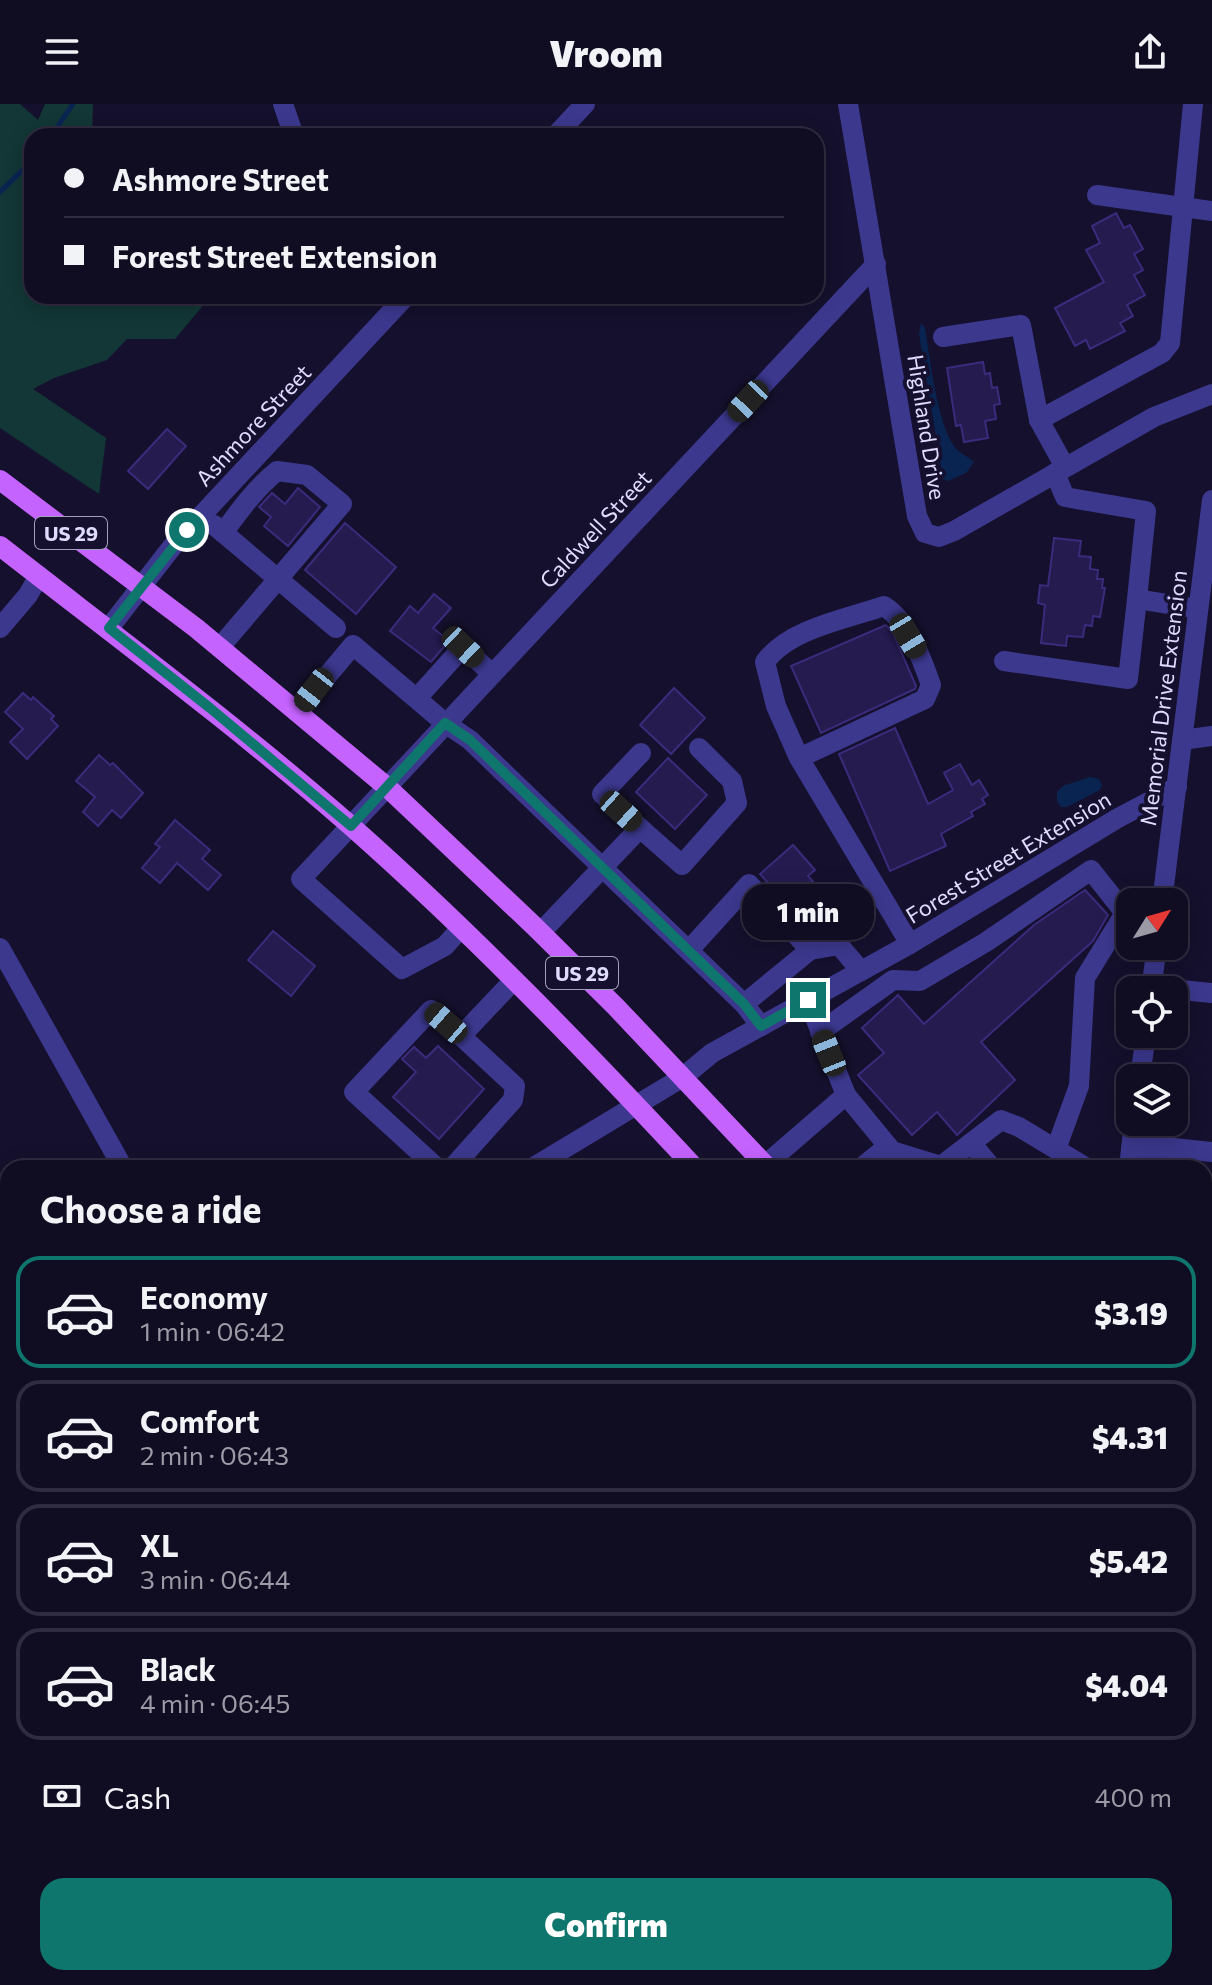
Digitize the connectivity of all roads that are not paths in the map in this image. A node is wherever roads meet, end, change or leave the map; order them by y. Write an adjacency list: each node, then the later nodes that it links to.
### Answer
1 (283, 104): 5 (street)
2 (585, 104): 6 (street)
3 (848, 104): 10 (street, Highland Drive)
4 (1193, 104): 8 (street)
5 (291, 128)
6 (562, 128)
7 (1097, 195): 8 (street)
8 (1184, 207): 9 (street); 14 (street)
9 (1212, 211)
10 (876, 264): 15 (street, Highland Drive); 33 (street, Caldwell Street)
11 (399, 304): 18 (street, Ashmore Street)
12 (943, 337): 14 (street)
13 (1212, 394): 15 (street, Highland Drive)
14 (1039, 420): 15 (street)
15 (1060, 470): 25 (street)
16 (2, 487): 24 (main road, US 29)
17 (1212, 500): 21 (street, Memorial Drive Extension)
18 (202, 514): 19 (street); 24 (street, Ashmore Street)
19 (223, 533): 23 (street); 23 (street)
20 (0, 546): 22 (main road, US 29)
21 (1207, 574): 26 (street, Memorial Drive Extension)
22 (39, 576): 27 (street); 28 (main road, US 29)
23 (278, 579): 29 (street); 31 (street)
24 (141, 586): 28 (street, Ashmore Street); 31 (main road, US 29)
25 (1137, 599): 26 (street); 32 (street)
26 (1198, 609): 30 (street, Memorial Drive Extension)
27 (0, 628)
28 (109, 628): 44 (main road, US 29)
29 (336, 628)
30 (1203, 638): 38 (street, Memorial Drive Extension)
31 (220, 647): 35 (main road, US 29)
32 (1004, 661)
33 (492, 674): 34 (street); 36 (street, Caldwell Street)
34 (417, 698): 35 (street); 36 (street)
35 (297, 712): 42 (main road, US 29)
36 (445, 723): 42 (street, Caldwell Street); 46 (street)
37 (1212, 736): 38 (street)
38 (1182, 740): 43 (street, Memorial Drive Extension)
39 (699, 748): 45 (street)
40 (641, 753): 45 (street)
41 (799, 758): 41 (street); 50 (street)
42 (387, 787): 44 (street, Caldwell Street); 49 (main road, US 29)
43 (1177, 787): 47 (street, Memorial Drive Extension); 50 (street, Forest Street Extension)
44 (351, 826): 48 (main road, US 29); 48 (street, Caldwell Street)
45 (640, 828): 46 (street)
46 (603, 868): 49 (street); 52 (street)
47 (1164, 888)
48 (460, 929): 55 (main road, US 29)
49 (541, 932): 63 (main road, US 29)
50 (910, 944): 54 (street, Forest Street Extension)
51 (0, 948): 72 (street)
52 (689, 950): 53 (street); 59 (street)
53 (810, 950): 54 (street); 59 (street)
54 (861, 971): 58 (street, Forest Street Extension)
55 (514, 980): 62 (street); 65 (main road, US 29)
56 (1188, 991): 57 (street)
57 (1212, 993)
58 (808, 1000): 60 (street, Forest Street Extension); 61 (street)
59 (744, 1004): 60 (street)
60 (761, 1026): 63 (street, Forest Street Extension)
61 (820, 1032): 64 (street); 69 (street)
62 (461, 1036): 73 (street); 74 (street)
63 (683, 1077): 65 (street, Forest Street Extension); 77 (main road, US 29)
64 (846, 1095): 68 (street); 78 (street)
65 (636, 1105): 75 (street, Forest Street Extension); 76 (main road, US 29)
66 (1132, 1136): 71 (street)
67 (971, 1143): 69 (street); 81 (street); 82 (street)
68 (888, 1146): 79 (street); 80 (street)
69 (1056, 1149): 83 (street)
70 (1212, 1152): 71 (street)
71 (1130, 1158)
72 (119, 1160)
73 (428, 1160)
74 (459, 1160)
75 (545, 1160)
76 (688, 1160)
77 (760, 1160)
78 (773, 1160)
79 (873, 1160)
80 (921, 1160)
81 (949, 1160)
82 (985, 1160)
83 (1074, 1160)

